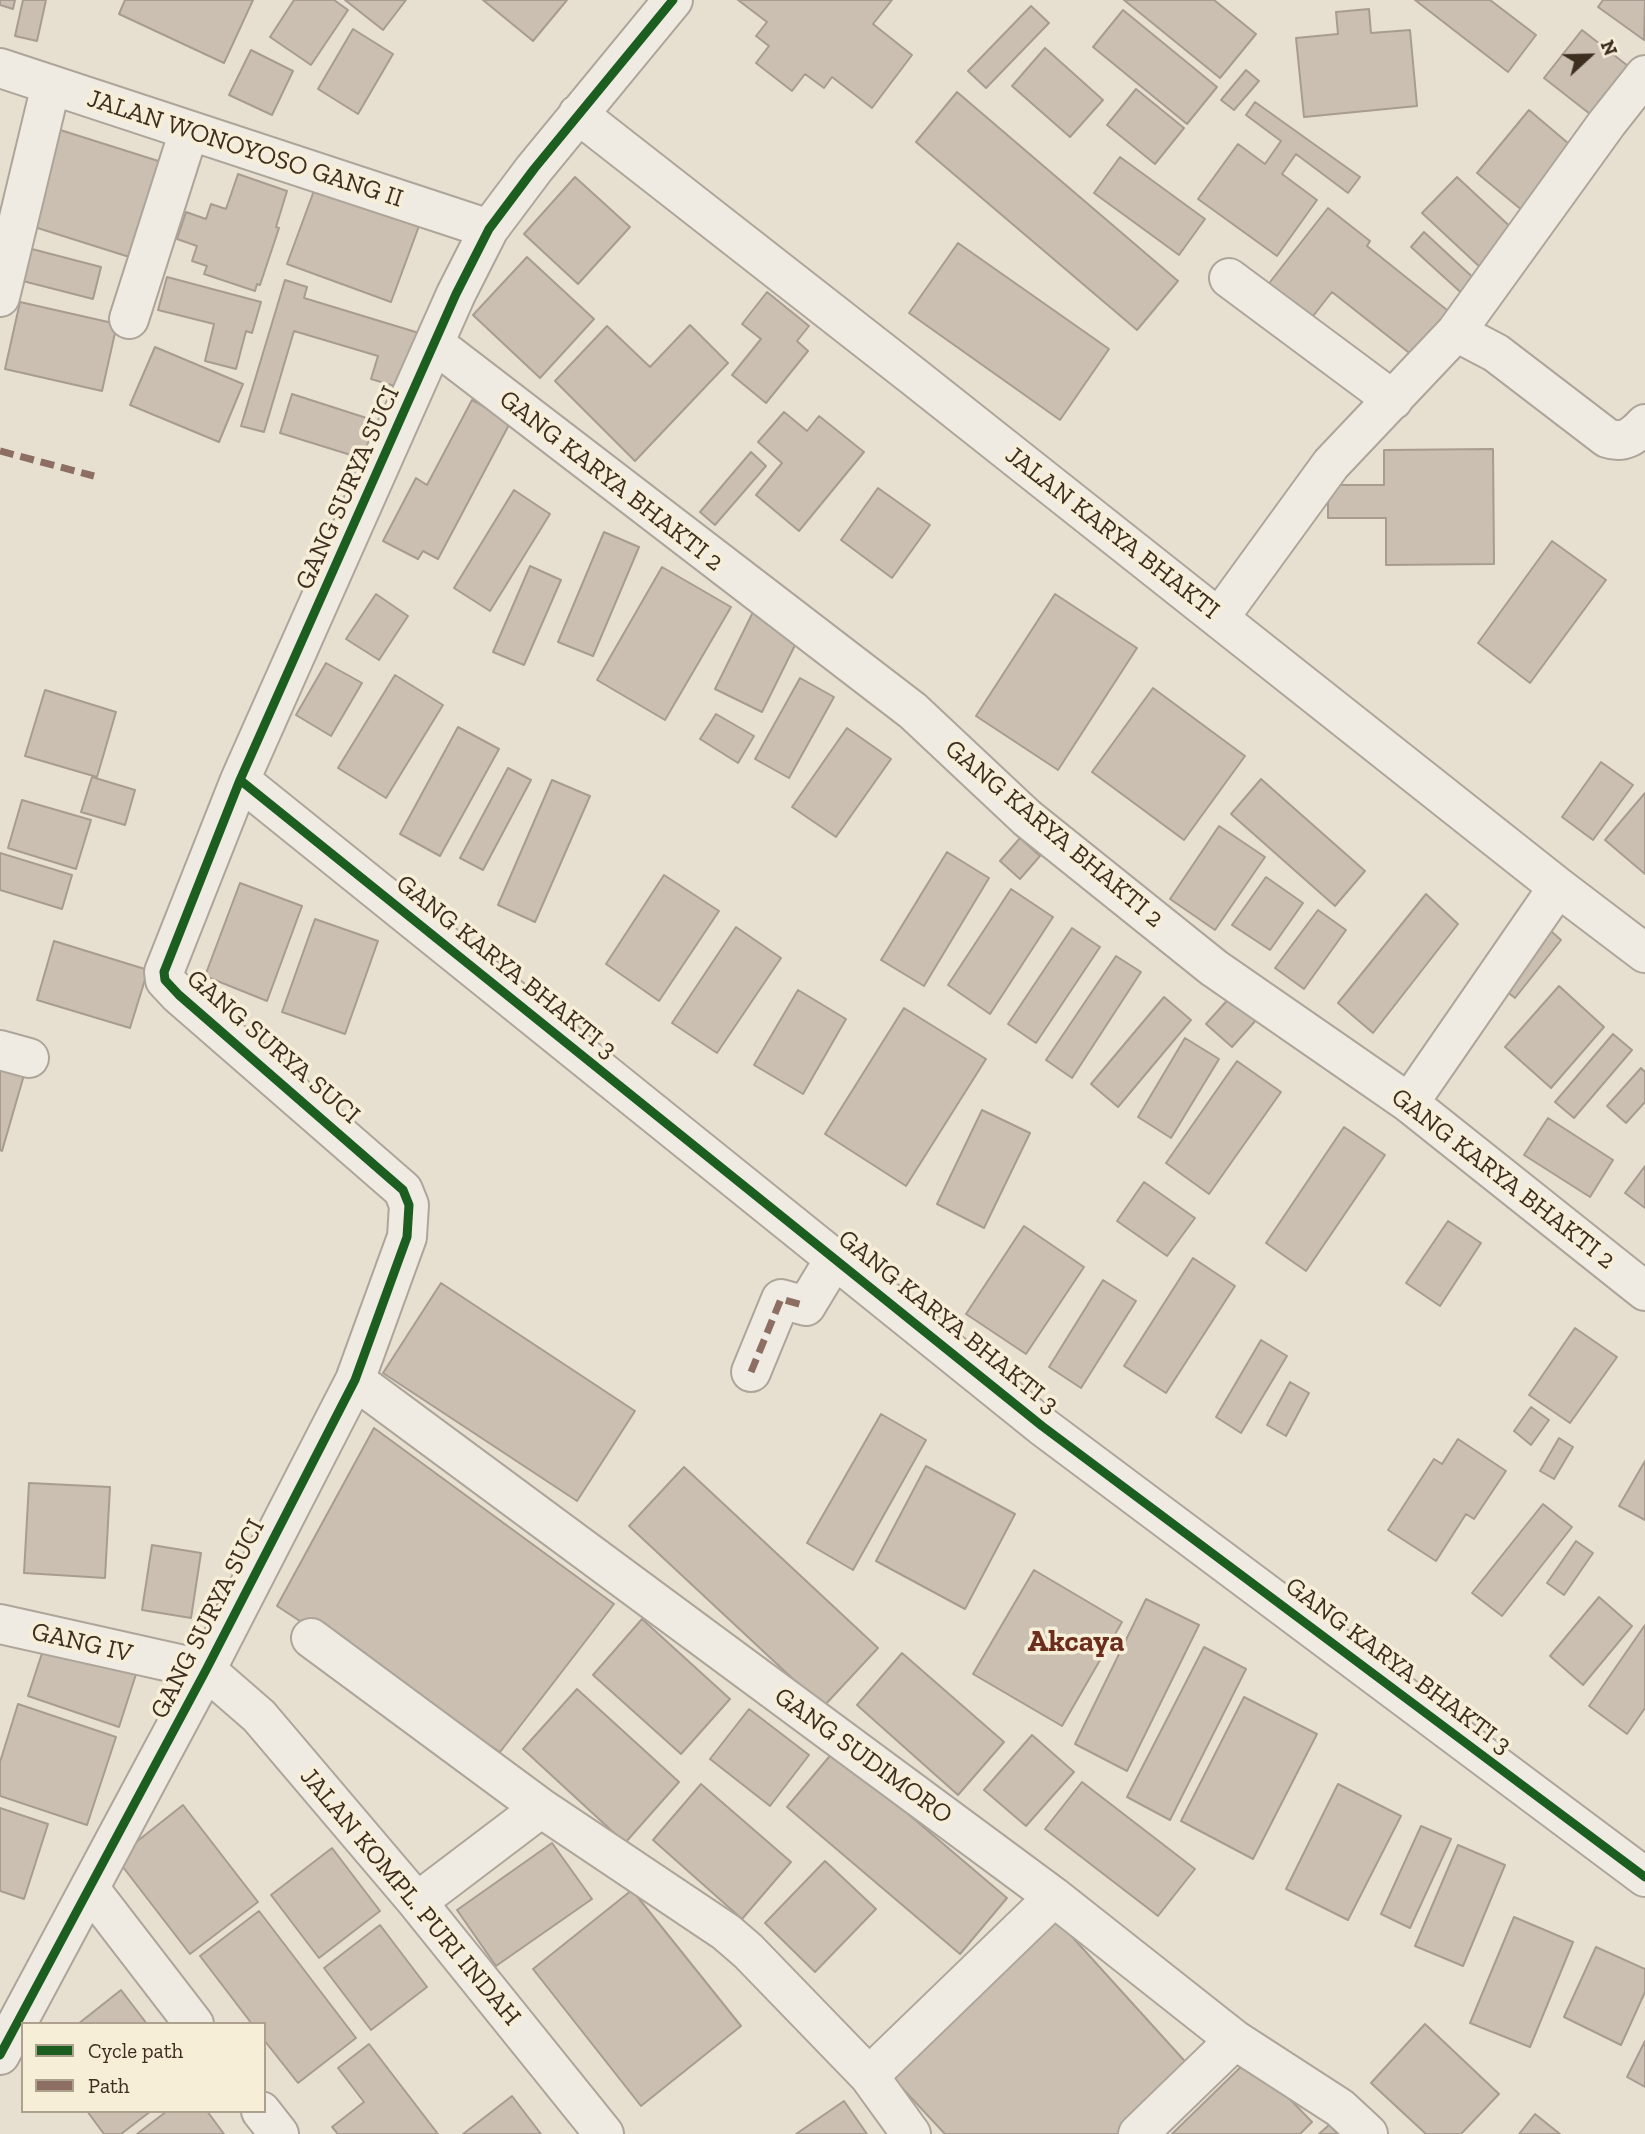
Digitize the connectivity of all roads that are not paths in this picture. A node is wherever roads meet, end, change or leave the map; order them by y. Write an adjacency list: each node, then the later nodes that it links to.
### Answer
1 (673, 0): 5 (street, GANG SURYA SUCI)
2 (0, 68): 4 (street, JALAN WONOYOSO GANG II)
3 (1645, 75): 11 (street)
4 (51, 85): 6 (street, JALAN WONOYOSO GANG II); 9 (street)
5 (578, 114): 7 (street, GANG SURYA SUCI); 15 (street, JALAN KARYA BHAKTI)
6 (189, 131): 7 (street, JALAN WONOYOSO GANG II); 10 (street)
7 (489, 229): 12 (street, GANG SURYA SUCI)
8 (1229, 278): 13 (street)
9 (0, 298)
10 (128, 319)
11 (1456, 332): 13 (street); 14 (street)
12 (435, 344): 16 (street, GANG SURYA SUCI); 19 (street, GANG KARYA BHAKTI 2)
13 (1393, 400): 15 (street)
14 (1645, 424)
15 (1219, 618): 17 (street, JALAN KARYA BHAKTI)
16 (240, 780): 20 (street, GANG KARYA BHAKTI 3); 23 (street, GANG SURYA SUCI)
17 (1558, 887): 18 (street, JALAN KARYA BHAKTI); 19 (street)
18 (1645, 953)
19 (1409, 1103): 21 (street, GANG KARYA BHAKTI 2)
20 (835, 1258): 22 (street); 28 (street, GANG KARYA BHAKTI 3)
21 (1645, 1291)
22 (751, 1372)
23 (355, 1380): 26 (street, GANG SURYA SUCI); 30 (street, GANG SUDIMORO)
24 (0, 1624): 26 (street, GANG IV)
25 (311, 1639): 27 (street)
26 (206, 1670): 29 (street, GANG SURYA SUCI); 31 (street, JALAN KOMPL. PURI INDAH)
27 (541, 1808): 31 (street); 35 (street)
28 (1645, 1877)
29 (90, 1889): 32 (street); 34 (street, GANG SURYA SUCI)
30 (1055, 1897): 33 (street, GANG SUDIMORO); 35 (street)
31 (418, 1902): 38 (street, JALAN KOMPL. PURI INDAH)
32 (192, 2022)
33 (1235, 2040): 40 (street); 41 (street, GANG SUDIMORO)
34 (0, 2055)
35 (869, 2076): 39 (street)
36 (263, 2113): 37 (street)
37 (279, 2134)
38 (604, 2134)
39 (911, 2134)
40 (1139, 2134)
41 (1368, 2134)

